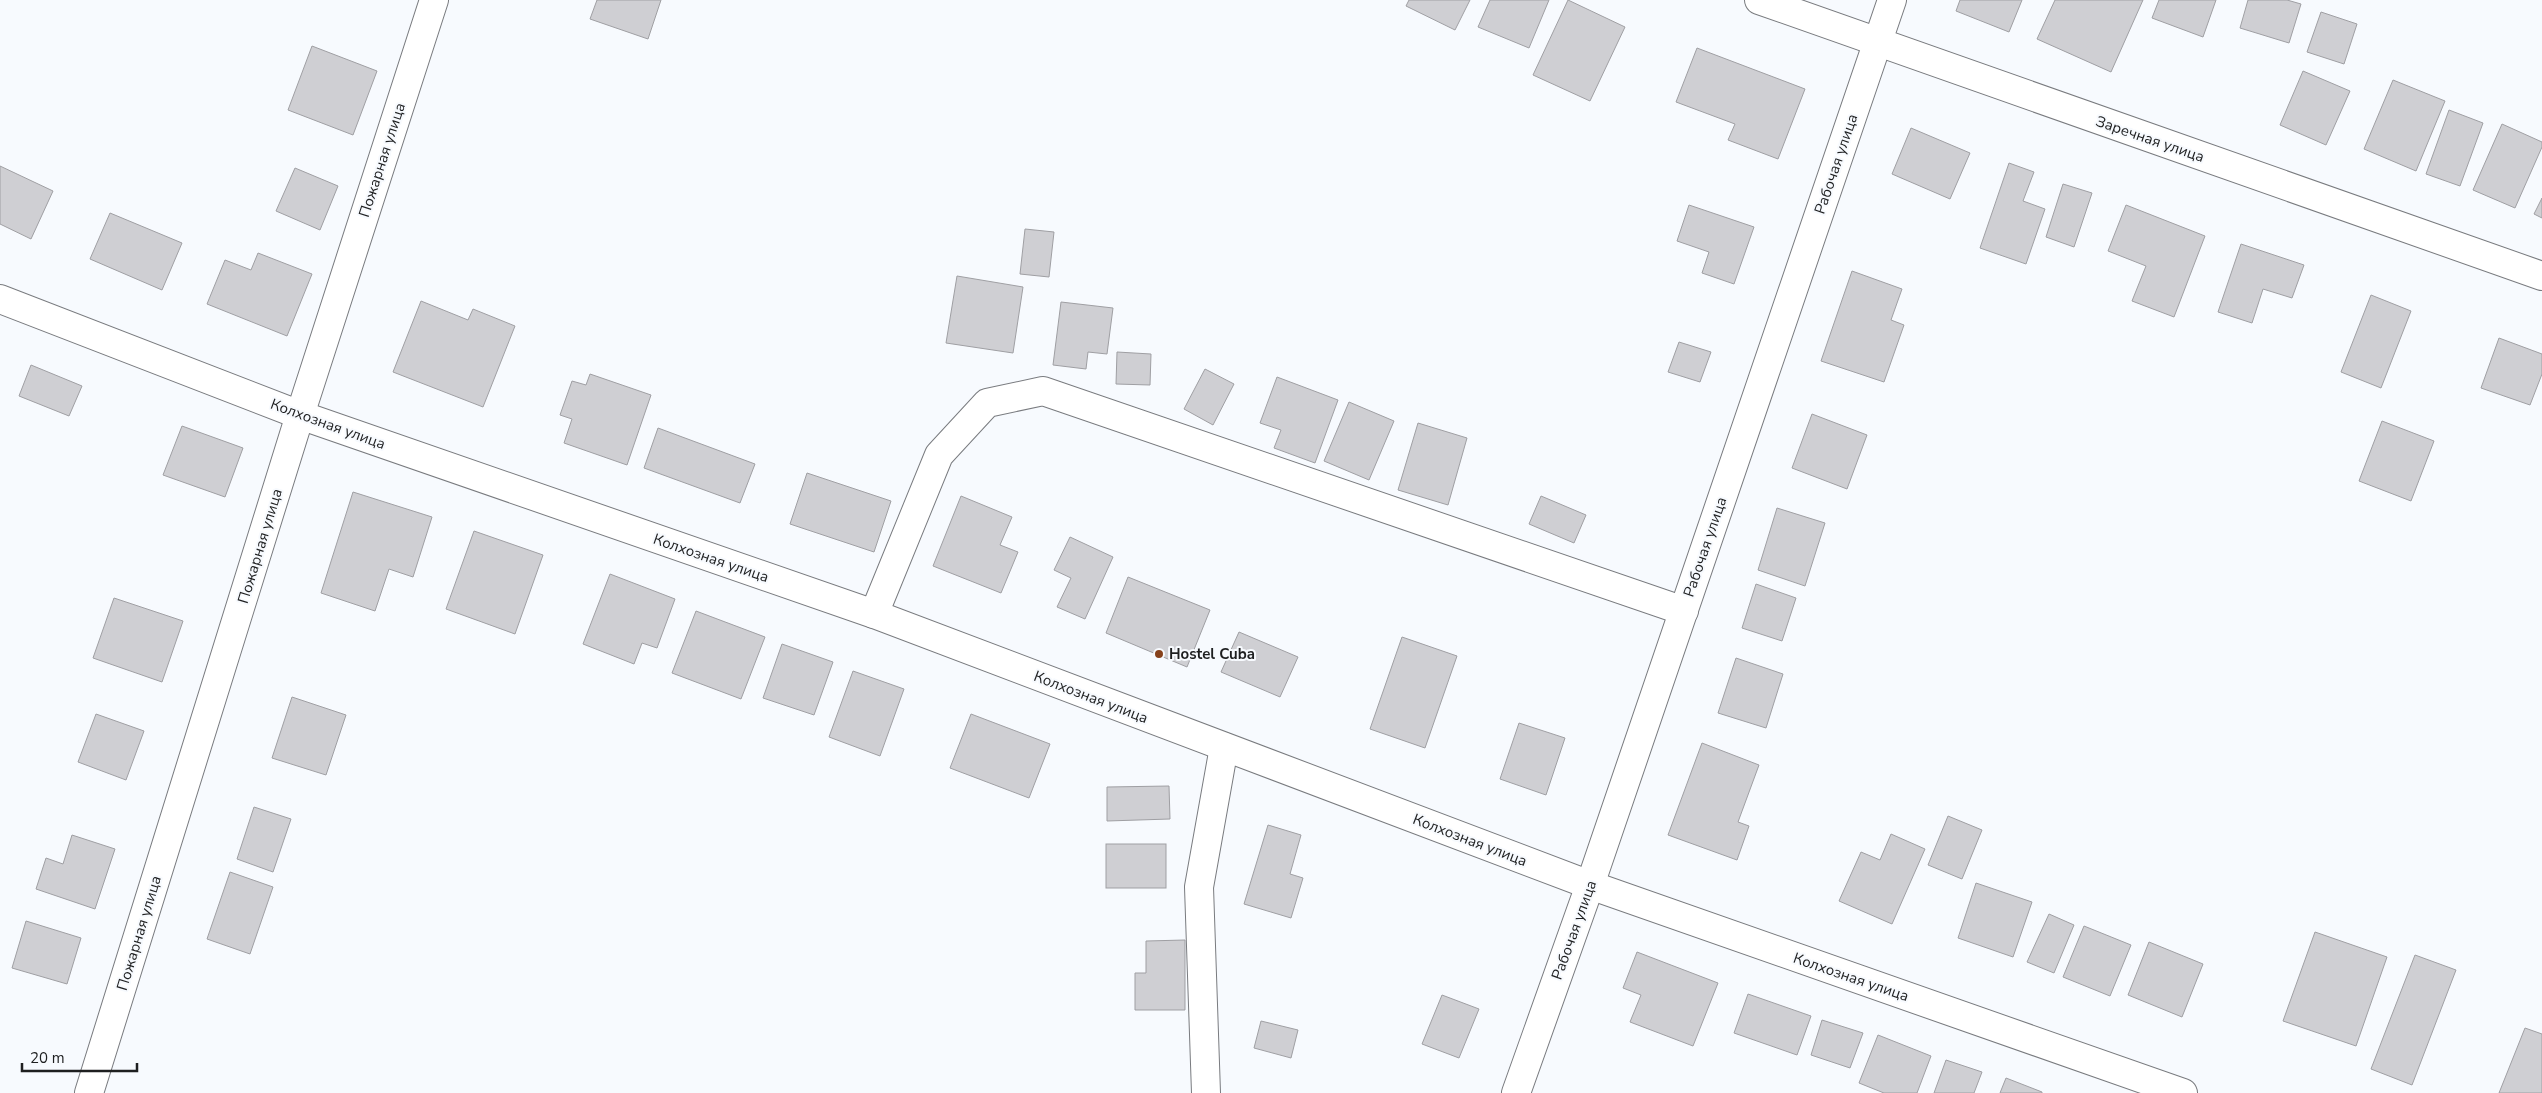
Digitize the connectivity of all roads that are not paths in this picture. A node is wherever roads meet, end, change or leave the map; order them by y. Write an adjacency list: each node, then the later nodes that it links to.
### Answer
1 (434, 0): 7 (street, Пожарная улица)
2 (1759, 0): 4 (street, Заречная улица)
3 (1892, 0): 4 (street, Рабочая улица)
4 (1878, 43): 5 (street, Заречная улица); 8 (street, Рабочая улица)
5 (2542, 276)
6 (0, 298): 7 (street, Колхозная улица)
7 (300, 415): 9 (street, Колхозная улица); 12 (street, Пожарная улица)
8 (1684, 611): 9 (street); 11 (street, Рабочая улица)
9 (874, 614): 10 (street, Колхозная улица)
10 (1224, 747): 11 (street, Колхозная улица); 13 (street)
11 (1590, 885): 14 (street, Рабочая улица); 15 (street, Колхозная улица)
12 (90, 1093)
13 (1206, 1093)
14 (1516, 1093)
15 (2183, 1093)

